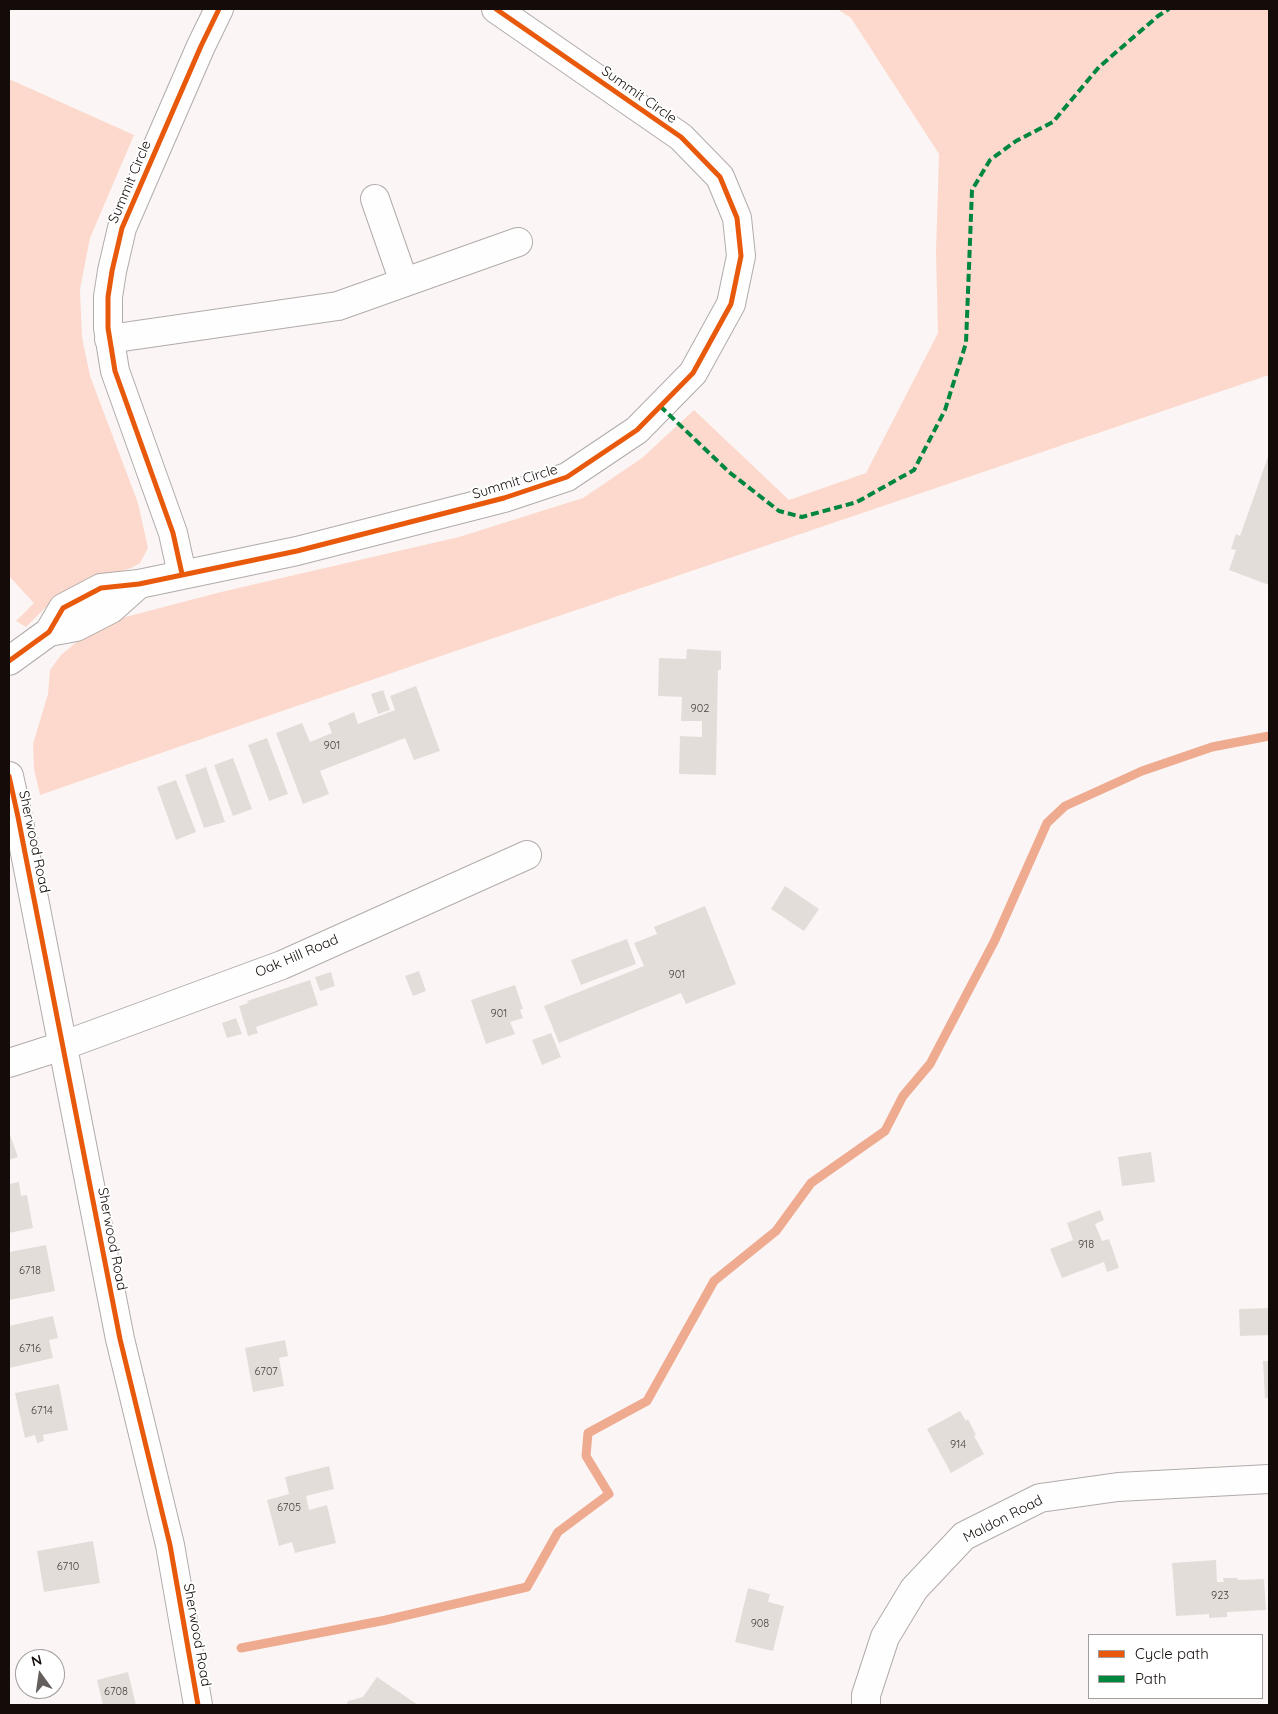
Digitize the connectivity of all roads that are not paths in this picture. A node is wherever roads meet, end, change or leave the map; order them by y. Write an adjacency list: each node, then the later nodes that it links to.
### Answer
1 (219, 9): 6 (street, Summit Circle)
2 (496, 9): 7 (street, Summit Circle)
3 (375, 199): 5 (street)
4 (518, 242): 5 (street)
5 (404, 282): 6 (street)
6 (110, 339): 7 (street, Summit Circle)
7 (182, 574): 8 (street, Summit Circle)
8 (9, 662)
9 (9, 776): 11 (street, Sherwood Road)
10 (527, 854): 11 (street, Oak Hill Road)
11 (62, 1046): 12 (street, Oak Hill Road); 14 (street, Sherwood Road)
12 (9, 1063)
13 (1269, 1479): 15 (street, Maldon Road)
14 (198, 1705)
15 (866, 1705)

